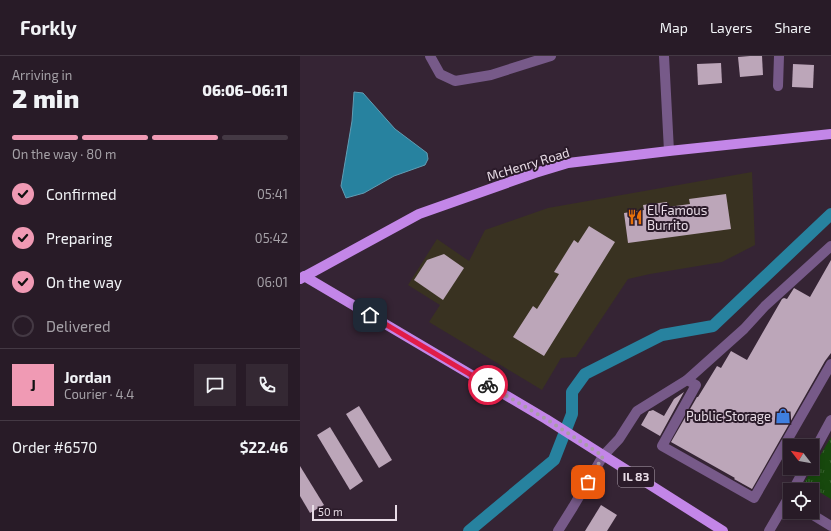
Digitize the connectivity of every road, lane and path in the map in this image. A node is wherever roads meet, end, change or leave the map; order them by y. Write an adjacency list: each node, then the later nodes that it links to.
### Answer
1 (430, 56): 2 (street)
2 (551, 56)
3 (664, 56): 7 (street)
4 (778, 56): 5 (street)
5 (778, 86)
6 (831, 134): 7 (main road, McHenry Road)
7 (669, 151): 9 (main road, McHenry Road)
8 (831, 246): 11 (street)
9 (301, 275): 14 (main road, IL 83)
10 (831, 364): 11 (street)
11 (687, 380): 14 (street)
12 (831, 420): 13 (street)
13 (819, 442)
14 (603, 456): 18 (street); 19 (main road, IL 83)
15 (783, 508): 20 (street)
16 (819, 519): 17 (street)
17 (831, 526)
18 (558, 531)
19 (723, 531)
20 (769, 531)

